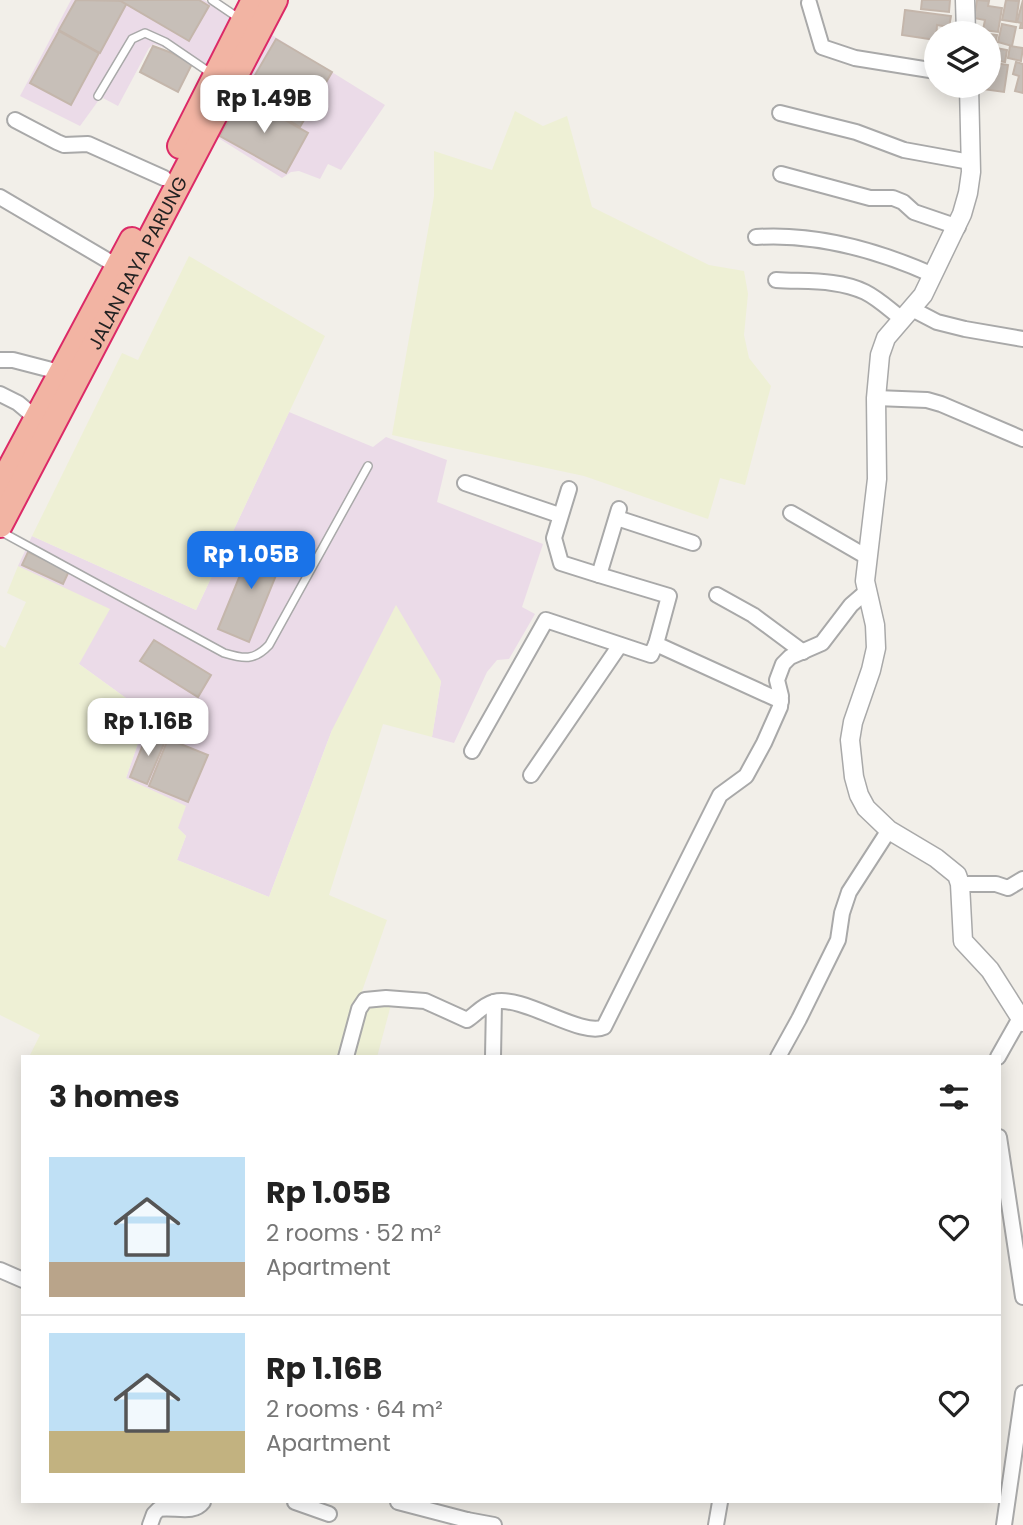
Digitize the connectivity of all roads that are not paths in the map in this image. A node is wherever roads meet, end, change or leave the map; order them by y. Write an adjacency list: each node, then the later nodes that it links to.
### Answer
1 (212, 0): 5 (lane)
2 (275, 0): 25 (highway, JALAN RAYA PARUNG)
3 (965, 0): 6 (street)
4 (809, 3): 7 (street)
5 (249, 11): 8 (highway, JALAN RAYA PARUNG)
6 (966, 21)
7 (924, 69)
8 (215, 76): 9 (lane); 15 (highway, JALAN RAYA PARUNG)
9 (98, 96)
10 (969, 98): 13 (street)
11 (780, 113): 13 (street)
12 (15, 120): 15 (street)
13 (970, 162): 17 (street)
14 (781, 174): 17 (street)
15 (164, 178): 19 (highway, JALAN RAYA PARUNG)
16 (0, 197): 19 (street)
17 (958, 227): 20 (street)
18 (756, 236): 20 (street)
19 (117, 266): 25 (highway, JALAN RAYA PARUNG)
20 (933, 275): 22 (street)
21 (776, 280): 22 (street)
22 (907, 314): 23 (street); 27 (street)
23 (1023, 339)
24 (0, 360): 25 (street)
25 (68, 374): 28 (highway, JALAN RAYA PARUNG); 36 (highway, JALAN RAYA PARUNG)
26 (0, 394): 28 (street)
27 (876, 398): 29 (street); 39 (street)
28 (36, 418): 32 (highway, JALAN RAYA PARUNG)
29 (1023, 439)
30 (368, 466): 37 (lane)
31 (465, 483): 35 (street)
32 (0, 486)
33 (569, 489): 35 (street)
34 (790, 513): 39 (street)
35 (559, 515): 40 (street)
36 (0, 526)
37 (0, 531)
38 (693, 543): 40 (street)
39 (867, 557): 41 (street)
40 (599, 575): 44 (street)
41 (866, 592): 45 (street); 49 (street)
42 (717, 595): 45 (street)
43 (620, 645): 44 (street); 47 (street); 48 (street)
44 (656, 645): 46 (street)
45 (803, 652): 46 (street)
46 (781, 701): 52 (street)
47 (472, 751)
48 (531, 775)
49 (890, 830): 51 (street); 56 (street)
50 (1023, 879): 51 (street)
51 (960, 884): 53 (street)
52 (494, 1002): 54 (street); 55 (street)
53 (1020, 1011): 57 (street)
54 (347, 1055)
55 (493, 1055)
56 (779, 1055)
57 (999, 1055)
58 (1001, 1150): 61 (street)
59 (0, 1270): 60 (street)
60 (21, 1279)
61 (1023, 1297)
62 (1023, 1393): 72 (street)
63 (202, 1503): 69 (street)
64 (298, 1503): 67 (street)
65 (401, 1503): 68 (street)
66 (720, 1503): 71 (street)
67 (329, 1514)
68 (467, 1522): 70 (street)
69 (150, 1525)
70 (494, 1525)
71 (716, 1525)
72 (1004, 1525)

